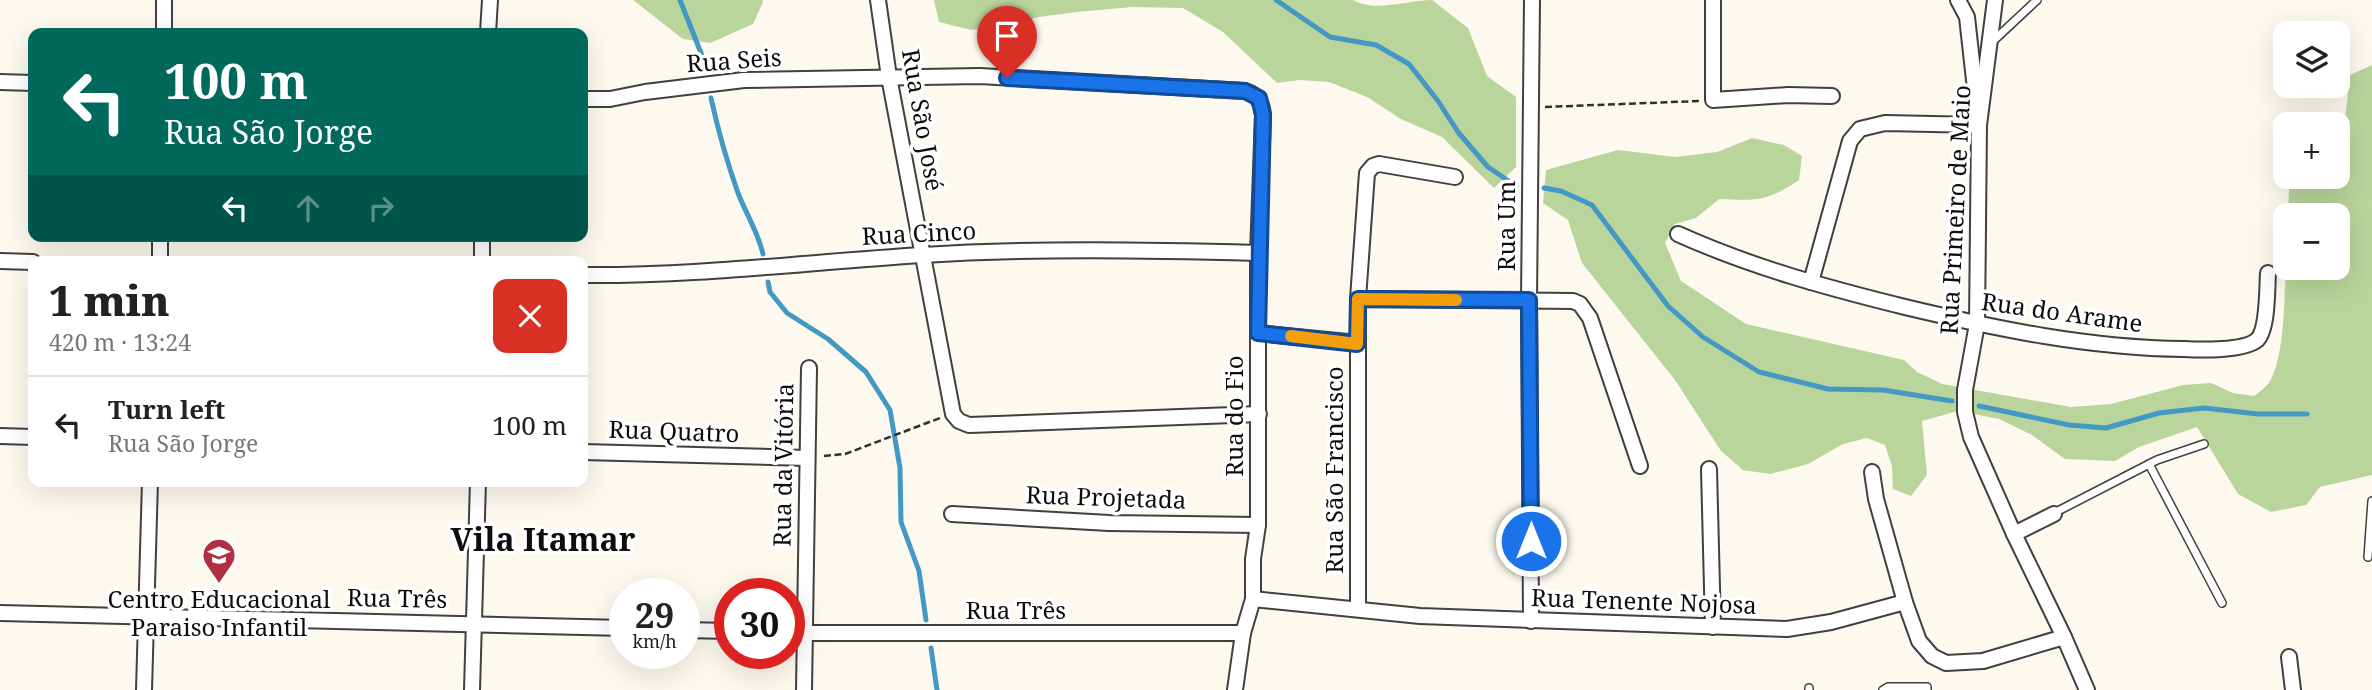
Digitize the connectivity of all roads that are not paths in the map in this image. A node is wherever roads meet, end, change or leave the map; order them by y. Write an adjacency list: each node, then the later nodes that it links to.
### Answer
1 (164, 0): 9 (street)
2 (490, 0): 10 (street)
3 (878, 0): 12 (street, Rua São José)
4 (1532, 0): 29 (street, Rua Um)
5 (1713, 0): 15 (street)
6 (1958, 0): 18 (street)
7 (1995, 0): 11 (street, Rua Primeiro de Maio)
8 (2037, 0): 11 (lane)
9 (164, 28)
10 (488, 28)
11 (1991, 43): 18 (street, Rua Primeiro de Maio)
12 (889, 78): 16 (street, Rua Seis); 17 (street, Rua Seis); 22 (street, Rua São José)
13 (0, 82): 14 (street)
14 (28, 83)
15 (1832, 96)
16 (1259, 98): 21 (street, Rua do Fio)
17 (588, 99)
18 (1979, 125): 27 (street); 30 (street, Rua Primeiro de Maio)
19 (1455, 177): 28 (street, Rua São Francisco)
20 (1678, 234): 27 (street, Rua do Arame)
21 (1258, 253): 22 (street, Rua Cinco); 31 (street, Rua do Fio)
22 (924, 255): 26 (street, Rua Cinco); 34 (street, Rua São José)
23 (0, 261): 24 (street)
24 (28, 262)
25 (2268, 273): 30 (street, Rua do Arame)
26 (588, 275)
27 (1811, 282): 30 (street, Rua do Arame)
28 (1358, 299): 29 (street); 32 (street, Rua São Francisco)
29 (1529, 300): 41 (street); 59 (street, Rua Um)
30 (1977, 324): 50 (street, Rua Primeiro de Maio)
31 (1258, 333): 32 (street); 34 (street, Rua do Fio)
32 (1357, 344): 56 (street, Rua São Francisco)
33 (808, 368): 39 (street, Rua da Vitória)
34 (1259, 414): 49 (street, Rua do Fio)
35 (0, 436): 36 (street)
36 (28, 437)
37 (2204, 444): 40 (lane)
38 (588, 452): 39 (street, Rua Quatro)
39 (807, 458): 52 (street, Rua da Vitória)
40 (2149, 464): 48 (lane); 55 (lane)
41 (1640, 466)
42 (1709, 469): 62 (street)
43 (1872, 472): 54 (street)
44 (150, 487): 58 (street)
45 (478, 487): 60 (street)
46 (2372, 501): 51 (lane)
47 (952, 514): 49 (street, Rua Projetada)
48 (2053, 514): 50 (street)
49 (1258, 526): 53 (street, Rua do Fio)
50 (2014, 534): 65 (street, Rua Primeiro de Maio)
51 (2368, 557)
52 (800, 578)
53 (1253, 599): 56 (street, Rua Tenente Nojosa); 63 (street, Rua do Fio)
54 (1905, 602): 62 (street, Rua Tenente Nojosa); 65 (street)
55 (2222, 603)
56 (1358, 609): 59 (street, Rua Tenente Nojosa)
57 (0, 613): 58 (street, Rua Três)
58 (145, 617): 60 (street, Rua Três); 68 (street)
59 (1531, 621): 62 (street, Rua Tenente Nojosa)
60 (475, 623): 61 (street, Rua Três); 69 (street)
61 (609, 627)
62 (1713, 627)
63 (1243, 633): 64 (street, Rua Três); 71 (street, Rua do Fio)
64 (805, 634)
65 (2064, 637): 74 (street, Rua Primeiro de Maio)
66 (2289, 657): 75 (street)
67 (801, 669): 70 (street, Rua da Vitória)
68 (144, 690)
69 (472, 690)
70 (804, 690)
71 (1235, 690)
72 (1883, 690): 73 (lane)
73 (1927, 690)
74 (2087, 690)
75 (2293, 690)

